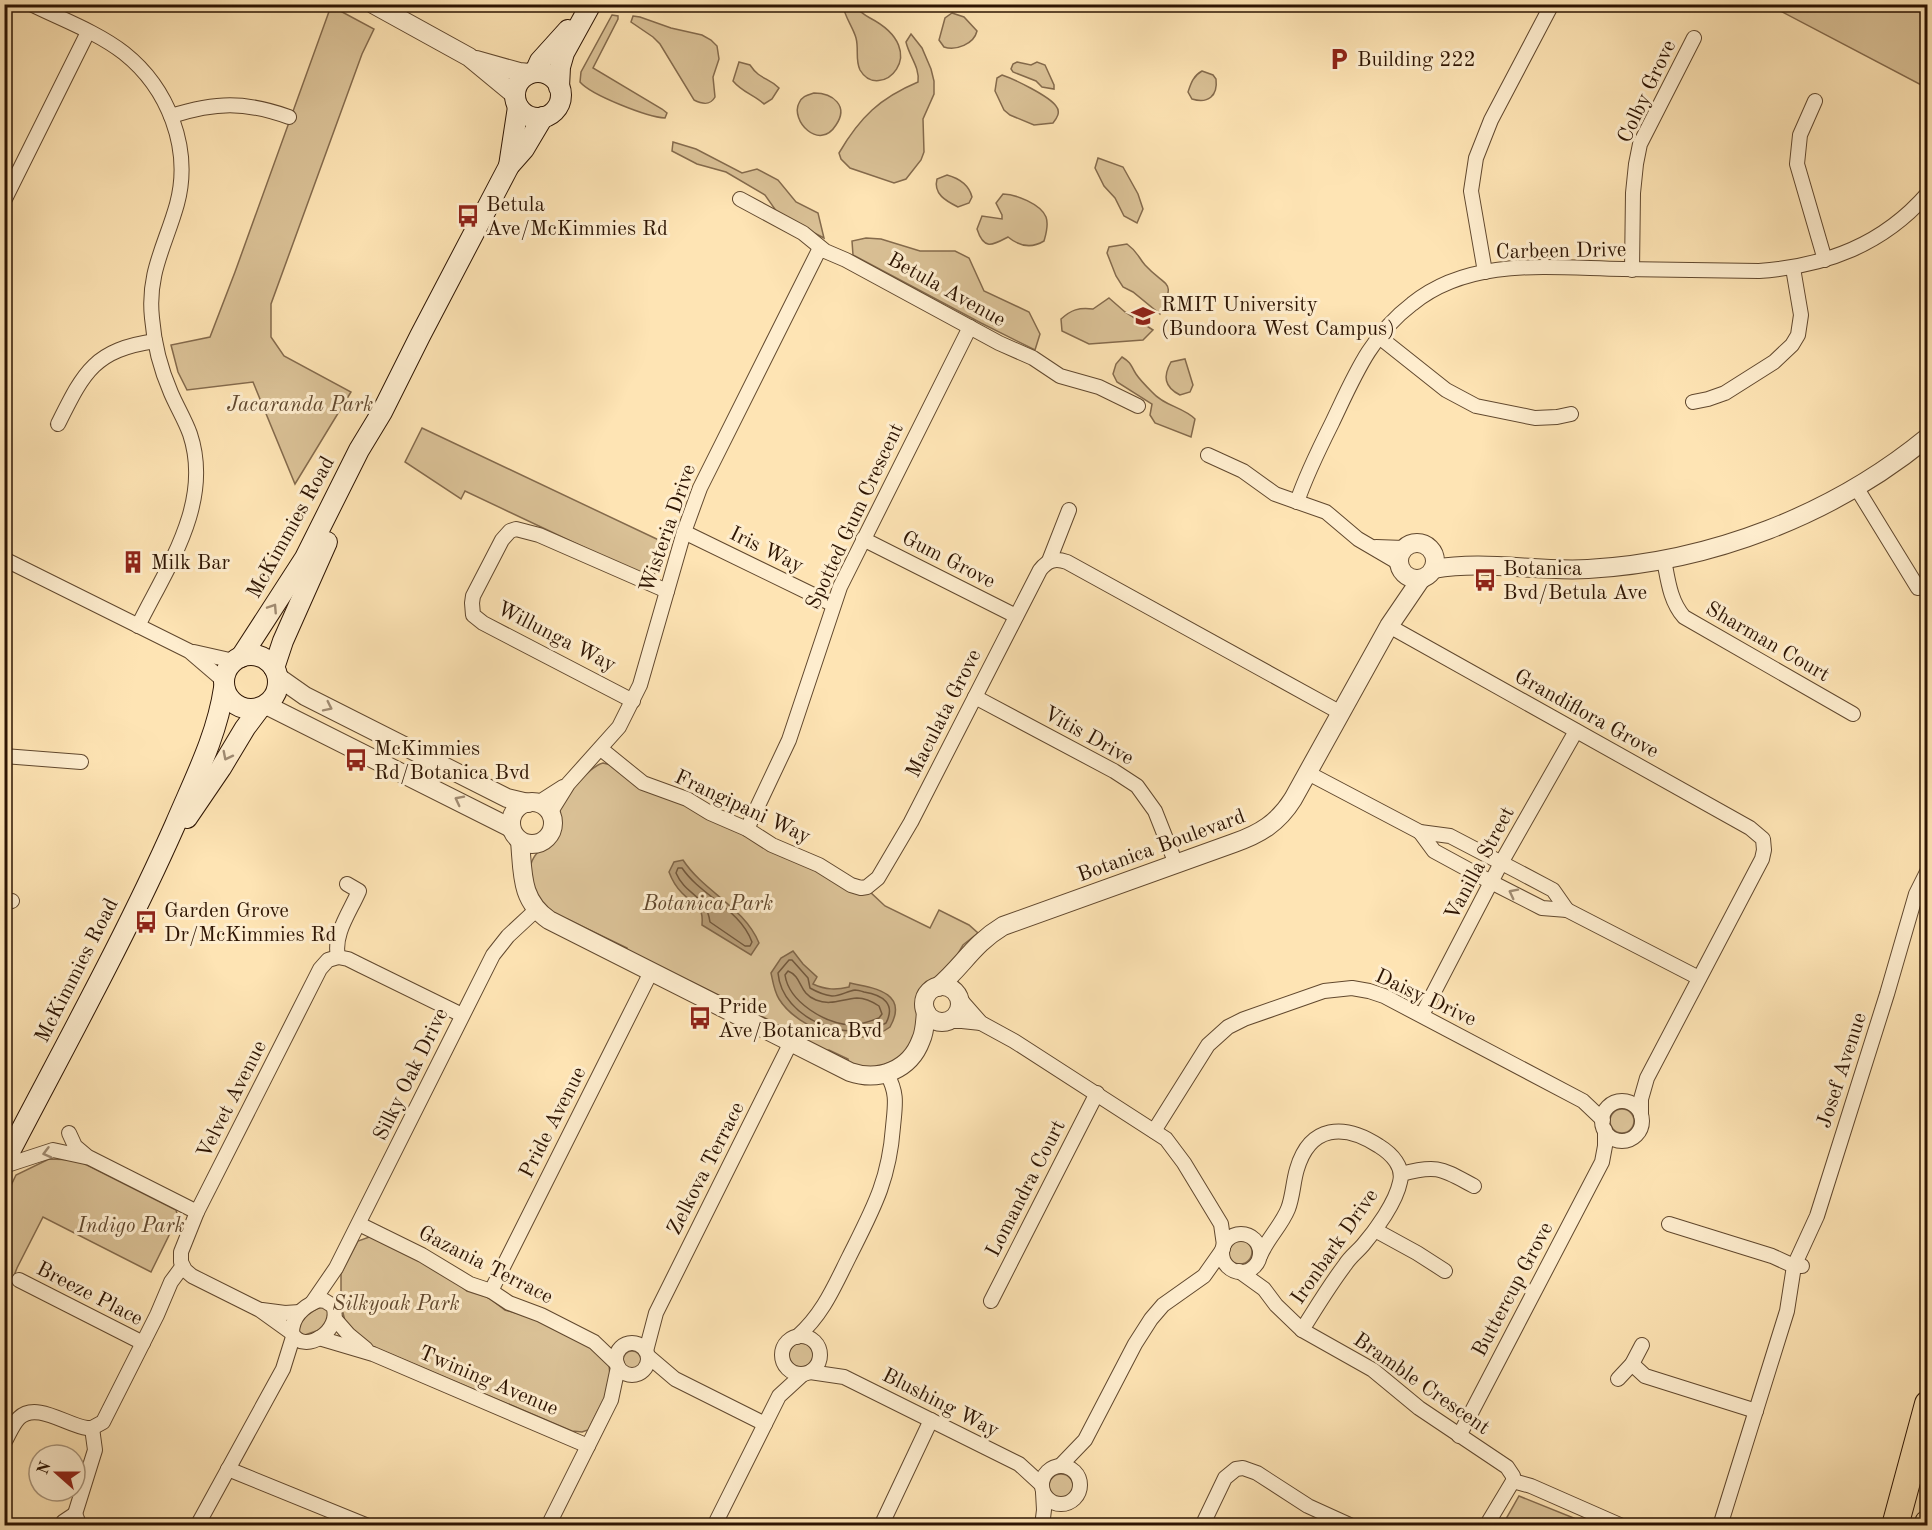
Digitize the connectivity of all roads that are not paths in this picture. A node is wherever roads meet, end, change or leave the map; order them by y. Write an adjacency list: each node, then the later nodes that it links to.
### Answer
1 (31, 4): 5 (street)
2 (373, 4): 7 (street)
3 (1552, 4): 23 (street)
4 (590, 7): 8 (main road); 9 (main road)
5 (88, 32): 12 (street); 18 (street)
6 (1695, 38): 22 (street, Colby Grove)
7 (469, 57): 8 (street); 10 (street)
8 (533, 73): 9 (main road); 10 (main road)
9 (559, 87): 14 (main road)
10 (517, 101): 14 (main road); 15 (main road, McKimmies Road)
11 (1815, 101): 20 (street)
12 (171, 116): 13 (street); 26 (street)
13 (289, 117)
14 (543, 117): 15 (main road, McKimmies Road)
15 (509, 166): 30 (main road, McKimmies Road)
16 (1928, 193): 20 (street, Carbeen Drive)
17 (740, 199): 19 (street, Betula Avenue)
18 (4, 201)
19 (820, 248): 24 (street, Betula Avenue); 37 (street, Wisteria Drive)
20 (1825, 260): 21 (street, Carbeen Drive)
21 (1793, 268): 22 (street, Carbeen Drive); 27 (street)
22 (1632, 270): 23 (street, Carbeen Drive)
23 (1485, 272): 25 (street, Carbeen Drive)
24 (970, 327): 28 (street, Betula Avenue); 38 (street, Spotted Gum Crescent)
25 (1378, 336): 29 (street); 35 (street, Carbeen Drive)
26 (155, 341): 31 (street); 49 (street)
27 (1694, 402)
28 (1138, 406)
29 (1571, 414)
30 (378, 418): 52 (main road, McKimmies Road, one-way to 30); 53 (main road, McKimmies Road)
31 (58, 424)
32 (1928, 436): 34 (street)
33 (1209, 455): 35 (street)
34 (1856, 487): 40 (street); 45 (street)
35 (1297, 502): 44 (street)
36 (1069, 510): 41 (street, Maculata Grove)
37 (684, 532): 46 (street, Wisteria Drive); 47 (street, Iris Way)
38 (863, 539): 47 (street, Spotted Gum Crescent); 48 (street, Gum Grove)
39 (1431, 549): 43 (street); 44 (street); 44 (street)
40 (1664, 560): 43 (street); 59 (street, Sharman Court)
41 (1050, 561): 48 (street, Maculata Grove); 58 (street)
42 (6, 563): 49 (street)
43 (1479, 564): 44 (street)
44 (1413, 567): 50 (street, Botanica Boulevard)
45 (1918, 588)
46 (667, 591): 56 (street, Wisteria Drive); 56 (street, Willunga Way)
47 (832, 604): 68 (street, Spotted Gum Crescent)
48 (1016, 616): 55 (street, Maculata Grove)
49 (138, 626): 51 (street)
50 (1389, 626): 58 (street, Botanica Boulevard); 60 (street, Grandiflora Grove)
51 (189, 651): 52 (street); 54 (street)
52 (238, 659): 53 (main road); 54 (main road)
53 (276, 672): 57 (main road); 61 (street, one-way to 61)
54 (224, 684): 57 (main road); 71 (main road, McKimmies Road)
55 (975, 696): 73 (street, Vitis Drive); 78 (street, Maculata Grove)
56 (633, 700): 62 (street, Wisteria Drive)
57 (263, 707): 65 (street); 71 (main road, McKimmies Road, one-way to 71)
58 (1341, 713): 66 (street, Botanica Boulevard)
59 (1853, 714)
60 (1576, 732): 72 (street, Vanilla Street); 85 (street, Grandiflora Grove)
61 (403, 744): 65 (street); 67 (street)
62 (601, 749): 67 (street, Wisteria Drive); 68 (street, Frangipani Way)
63 (4, 756): 64 (street)
64 (81, 762)
65 (392, 767): 70 (street, one-way to 65)
66 (1308, 773): 69 (street); 73 (street, Botanica Boulevard)
67 (539, 807): 70 (street); 70 (street)
68 (747, 829): 78 (street, Frangipani Way)
69 (1420, 832): 72 (street); 75 (street)
70 (522, 837): 80 (street)
71 (158, 862): 107 (main road, McKimmies Road)
72 (1501, 863): 75 (street, Vanilla Street); 79 (street)
73 (1176, 864): 83 (street, Botanica Boulevard)
74 (1928, 870): 81 (street, Josef Avenue)
75 (1491, 882): 79 (street, one-way to 75); 90 (street, Vanilla Street)
76 (1928, 883): 81 (street, Josef Avenue)
77 (347, 884): 82 (street)
78 (873, 884)
79 (1567, 909): 85 (street)
80 (536, 910): 84 (street); 89 (street, Silky Oak Drive)
81 (1904, 937): 119 (street, Josef Avenue)
82 (338, 957): 89 (street); 110 (street, Velvet Avenue)
83 (960, 966): 86 (street, Botanica Boulevard); 87 (street)
84 (651, 972): 94 (street); 127 (street, Pride Avenue)
85 (1699, 978): 96 (street)
86 (938, 987): 87 (street); 88 (street)
87 (958, 996): 91 (street); 92 (street)
88 (926, 1012): 91 (street); 93 (street)
89 (462, 1015): 111 (street, Silky Oak Drive)
90 (1422, 1015): 98 (street, Daisy Drive); 102 (street, Daisy Drive)
91 (944, 1022): 92 (street); 93 (street)
92 (981, 1023): 97 (street)
93 (922, 1038): 95 (street)
94 (792, 1042): 95 (street); 134 (street, Zelkova Terrace)
95 (887, 1074): 131 (street)
96 (1647, 1078): 99 (street); 100 (street)
97 (1097, 1093): 102 (street); 128 (street, Lomandra Court)
98 (1583, 1101): 99 (street, Daisy Drive); 101 (street, Daisy Drive)
99 (1615, 1104): 100 (street); 101 (street)
100 (1641, 1115): 104 (street)
101 (1604, 1125): 104 (street); 106 (street, Buttercup Grove)
102 (1154, 1131): 112 (street)
103 (69, 1133): 105 (street)
104 (1628, 1140): 106 (street, Buttercup Grove)
105 (90, 1158): 107 (street, one-way to 107); 110 (street)
106 (1602, 1162): 162 (street, Buttercup Grove)
107 (4, 1165)
108 (1401, 1174): 109 (street); 114 (street, Ironbark Drive); 115 (street, Ironbark Drive)
109 (1474, 1186)
110 (197, 1212): 120 (street, Velvet Avenue)
111 (359, 1224): 121 (street, Silky Oak Drive); 127 (street, Gazania Terrace)
112 (1221, 1224): 116 (street); 117 (street)
113 (1669, 1224): 119 (street)
114 (1277, 1227): 116 (street); 118 (street, Ironbark Drive)
115 (1375, 1230): 123 (street); 135 (street, Ironbark Drive)
116 (1246, 1235): 117 (street); 118 (street)
117 (1223, 1247): 122 (street); 124 (street)
118 (1259, 1259): 122 (street); 126 (street, Bramble Crescent)
119 (1798, 1264): 158 (street, Josef Avenue)
120 (182, 1267): 130 (street); 140 (street)
121 (336, 1268): 129 (street, Silky Oak Drive); 133 (street, Silky Oak Drive)
122 (1237, 1271): 124 (street); 126 (street, Bramble Crescent)
123 (1445, 1271)
124 (1204, 1276): 163 (street)
125 (19, 1280): 140 (street, Breeze Place)
126 (1264, 1289): 135 (street, Bramble Crescent)
127 (491, 1291): 139 (street, Gazania Terrace)
128 (991, 1301)
129 (312, 1303): 132 (street); 133 (street)
130 (260, 1310): 132 (street); 136 (street)
131 (822, 1310): 137 (street); 143 (street)
132 (300, 1312): 136 (street)
133 (334, 1312): 138 (street); 144 (street, Twining Avenue)
134 (656, 1313): 141 (street, Zelkova Terrace); 145 (street, Zelkova Terrace)
135 (1302, 1330): 162 (street, Bramble Crescent)
136 (292, 1335): 138 (street); 149 (street)
137 (797, 1337): 143 (street); 146 (street)
138 (315, 1340): 144 (street, Twining Avenue); 149 (street)
139 (594, 1342): 141 (street, Gazania Terrace); 148 (street, Gazania Terrace)
140 (143, 1343): 161 (street)
141 (627, 1345): 145 (street); 148 (street)
142 (1641, 1345): 147 (street)
143 (818, 1346): 150 (street); 152 (street, Blushing Way)
144 (373, 1354): 165 (street, Twining Avenue)
145 (647, 1354): 151 (street); 153 (street)
146 (784, 1363): 150 (street); 155 (street)
147 (1632, 1364): 154 (street); 158 (street)
148 (618, 1365): 151 (street); 156 (street)
149 (283, 1369): 168 (street)
150 (806, 1373): 152 (street, Blushing Way); 155 (street)
151 (638, 1374): 153 (street); 156 (street)
152 (844, 1377): 159 (street, Blushing Way)
153 (675, 1378): 160 (street)
154 (1618, 1379)
155 (779, 1396): 160 (street)
156 (611, 1400): 165 (street)
157 (1928, 1404): 186 (highway)
158 (1756, 1411): 185 (street, Josef Avenue)
159 (931, 1420): 166 (street, Blushing Way); 179 (street)
160 (765, 1424): 178 (street)
161 (92, 1428): 164 (street); 173 (street)
162 (1459, 1436): 170 (street, Bramble Crescent)
163 (1085, 1440): 167 (street); 169 (street)
164 (4, 1443)
165 (588, 1446): 177 (street)
166 (1019, 1464): 167 (street, Blushing Way); 171 (street, Blushing Way)
167 (1058, 1466): 169 (street); 171 (street)
168 (228, 1469): 175 (street); 176 (street)
169 (1078, 1476): 172 (street)
170 (1513, 1481): 183 (street); 184 (street)
171 (1042, 1488): 172 (street); 180 (street)
172 (1065, 1504): 180 (street)
173 (73, 1520)
174 (1329, 1521): 181 (street); 182 (street)
175 (197, 1526)
176 (368, 1526)
177 (549, 1526)
178 (714, 1526)
179 (881, 1526)
180 (1044, 1526)
181 (1202, 1526)
182 (1352, 1526)
183 (1486, 1526)
184 (1622, 1526)
185 (1720, 1526)
186 (1895, 1526)

